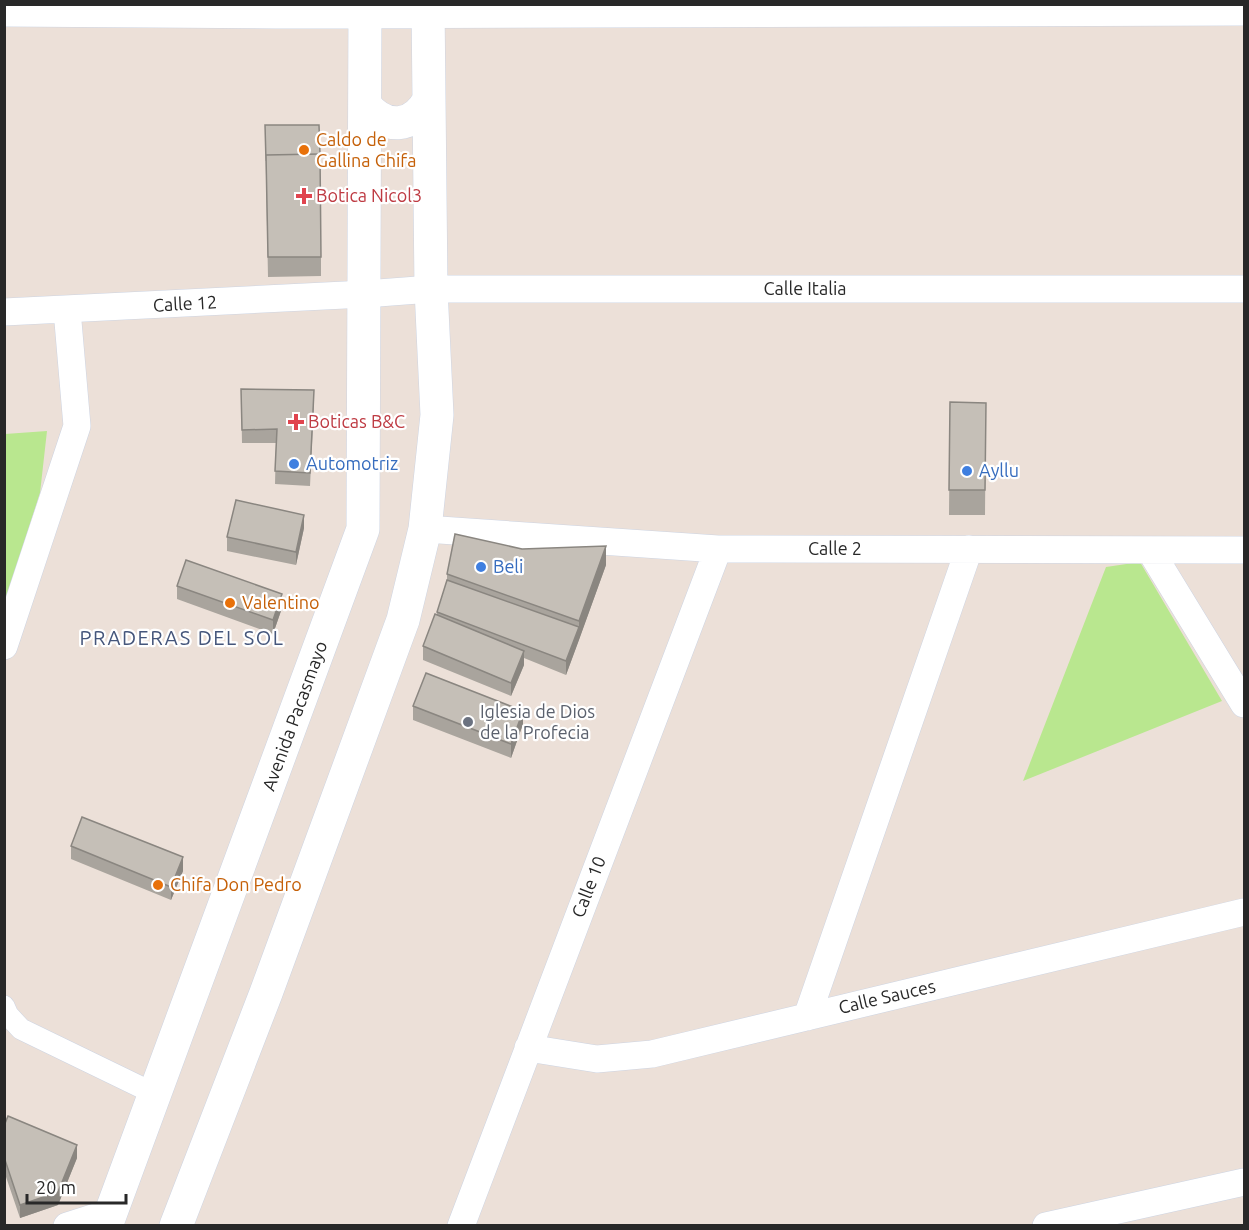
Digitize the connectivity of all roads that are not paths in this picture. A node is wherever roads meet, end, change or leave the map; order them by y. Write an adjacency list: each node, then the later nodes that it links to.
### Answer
1 (365, 8): 2 (main road); 4 (main road); 6 (main road, Avenida Pacasmayo)
2 (428, 8): 3 (main road); 5 (main road)
3 (1245, 9)
4 (4, 10)
5 (429, 100): 6 (main road); 7 (main road)
6 (365, 105): 9 (main road, Avenida Pacasmayo)
7 (431, 289): 8 (street, Calle Italia); 9 (street, Calle Italia); 12 (main road)
8 (1245, 289)
9 (365, 294): 10 (street, Calle 12); 23 (main road, Avenida Pacasmayo)
10 (67, 310): 11 (street, Calle 12); 17 (street)
11 (4, 312)
12 (425, 529): 13 (street, Calle 2); 27 (main road)
13 (718, 549): 14 (street, Calle 2); 22 (street, Calle 10)
14 (969, 549): 15 (street, Calle 2); 21 (street)
15 (1150, 550): 16 (street, Calle 2); 18 (street)
16 (1245, 550)
17 (4, 646)
18 (1245, 704)
19 (1245, 912): 21 (street, Calle Sauces)
20 (4, 1006): 23 (street)
21 (807, 1017): 22 (street, Calle Sauces)
22 (528, 1048): 28 (street, Calle 10)
23 (155, 1094): 25 (main road, Avenida Pacasmayo)
24 (1245, 1182): 29 (street)
25 (108, 1219): 26 (street)
26 (66, 1226)
27 (176, 1226)
28 (460, 1226)
29 (1046, 1226)

